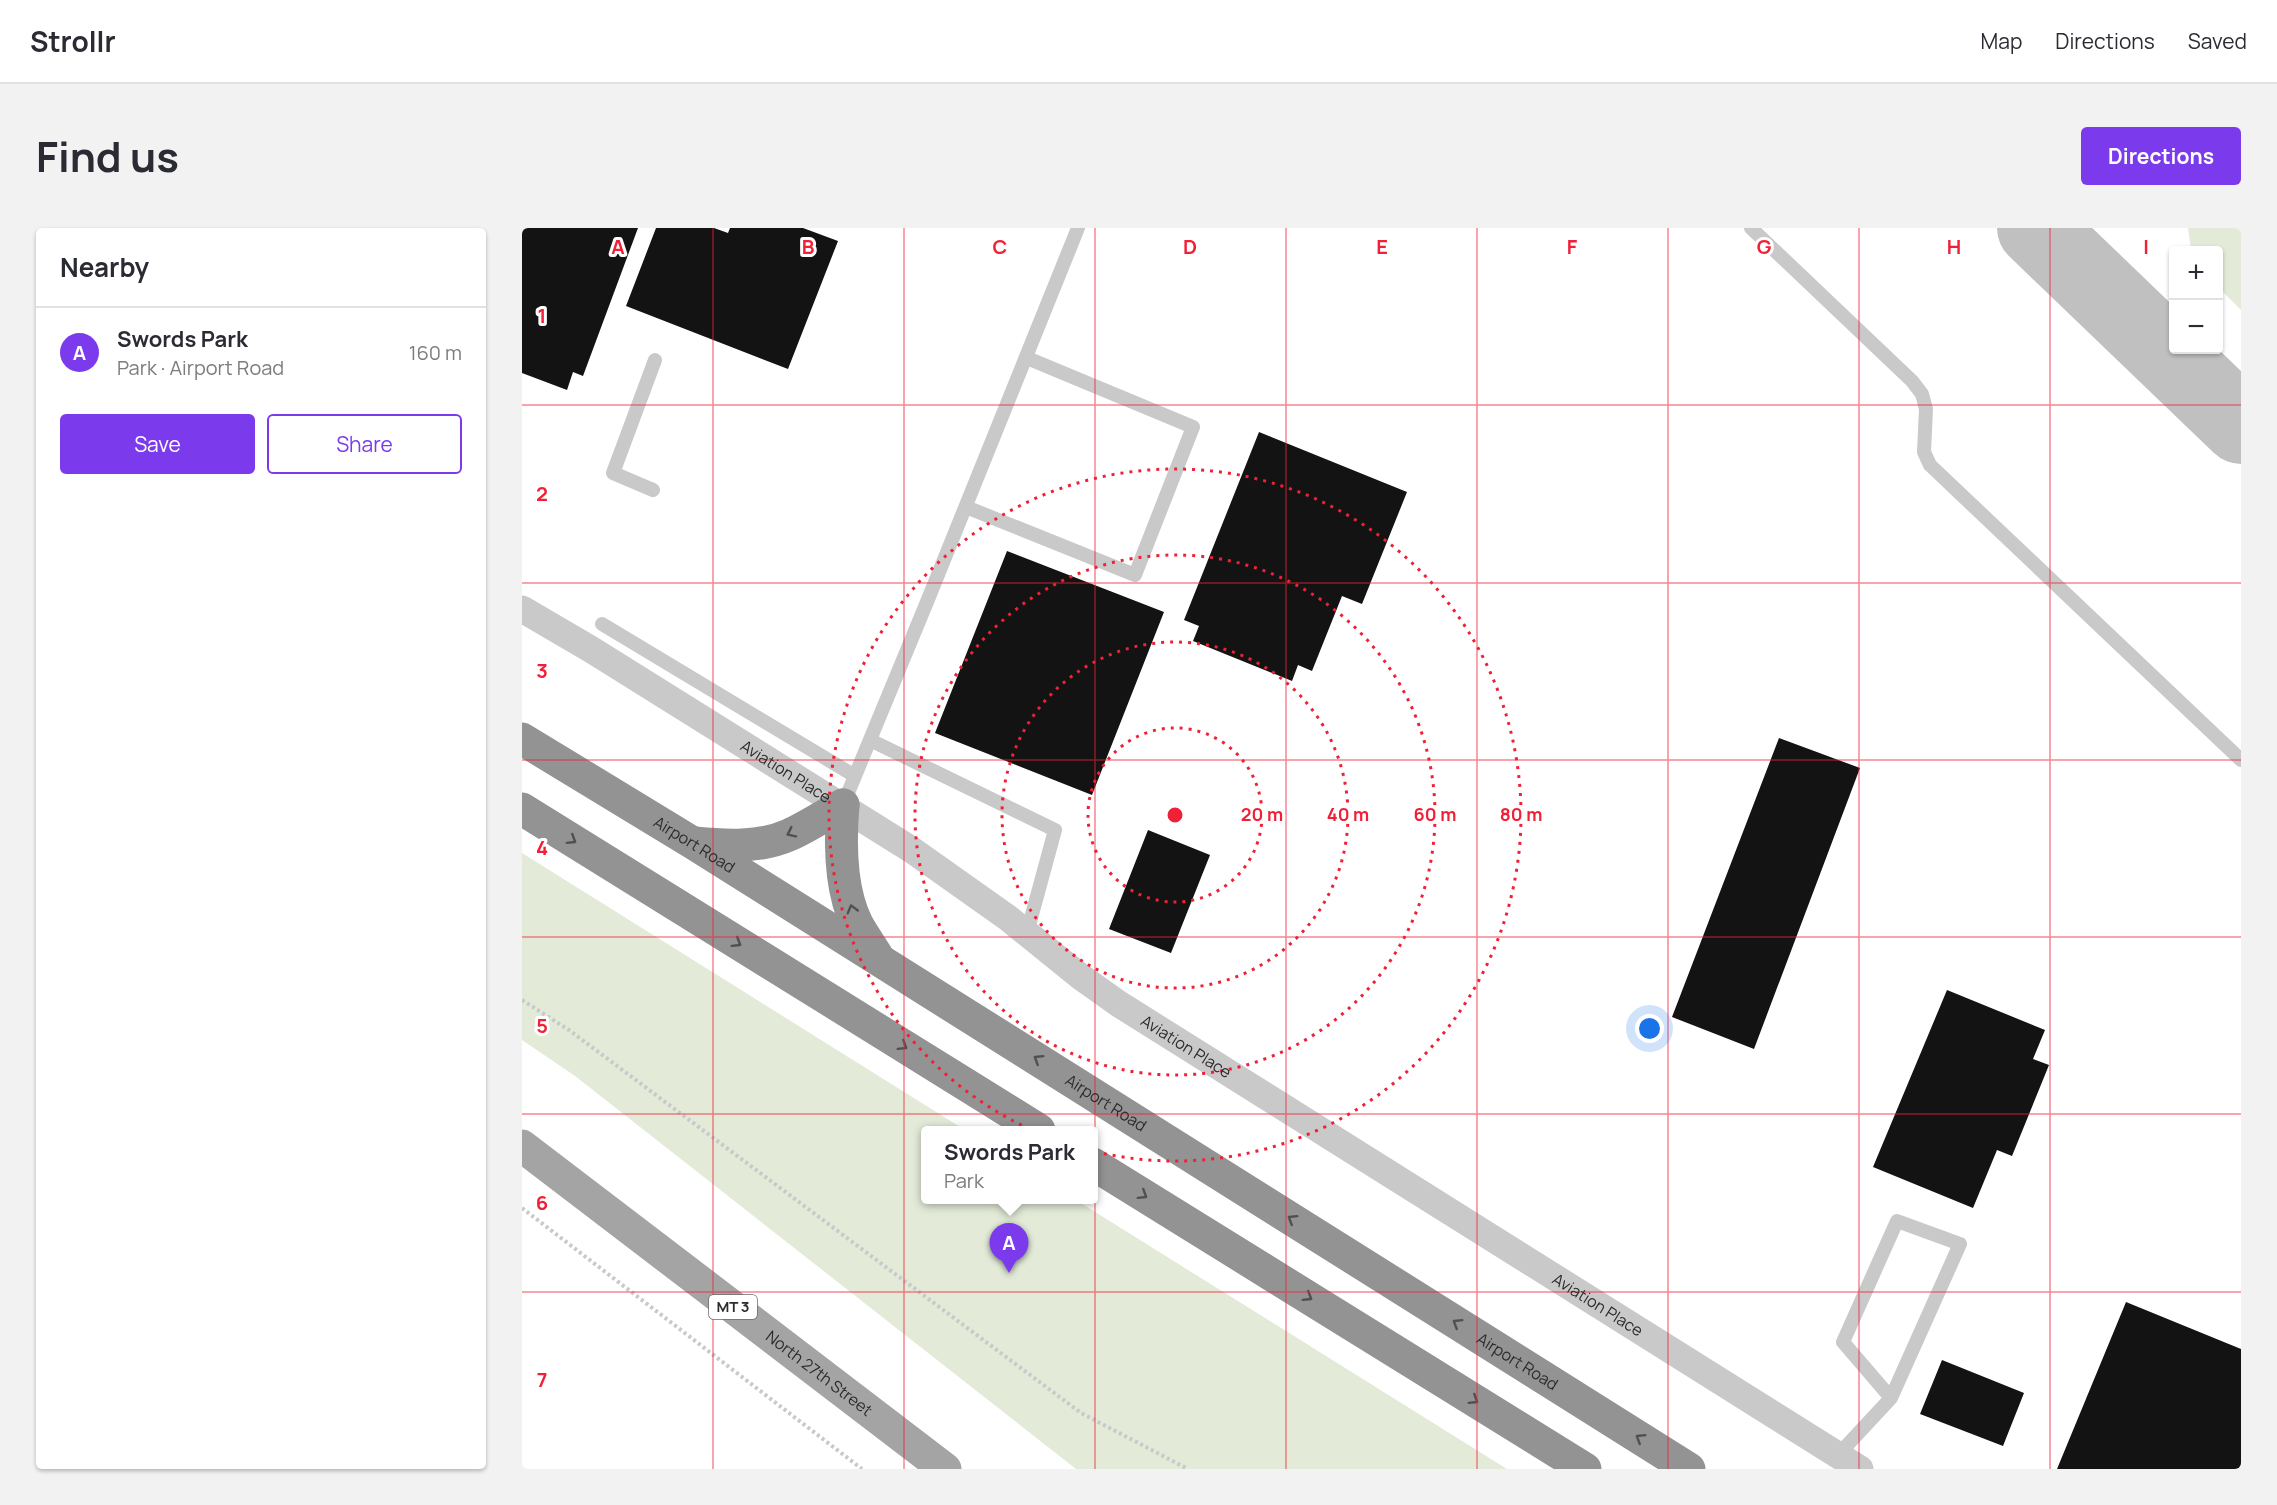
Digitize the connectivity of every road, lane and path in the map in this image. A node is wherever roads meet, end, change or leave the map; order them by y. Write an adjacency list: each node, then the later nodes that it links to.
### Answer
1 (1078, 228): 3 (lane)
2 (1751, 228): 11 (lane)
3 (1027, 358): 6 (lane); 6 (lane)
4 (655, 360): 5 (lane)
5 (653, 490)
6 (966, 507): 10 (lane)
7 (522, 609): 12 (street, Aviation Place)
8 (602, 624): 12 (lane)
9 (522, 739): 14 (highway, Airport Road)
10 (870, 740): 12 (lane); 15 (lane)
11 (2241, 760)
12 (849, 790): 14 (highway, one-way to 14); 15 (street, Aviation Place); 16 (highway, one-way to 12)
13 (522, 809): 18 (highway, one-way to 18)
14 (693, 843): 16 (highway, Airport Road)
15 (1027, 933): 23 (street, Aviation Place)
16 (880, 960): 28 (highway, Airport Road, one-way to 16)
17 (522, 1000): 26 (path)
18 (1031, 1126)
19 (522, 1146): 25 (main road, North 27th Street / MT 3)
20 (1098, 1167): 27 (highway, one-way to 27)
21 (522, 1208): 24 (path)
22 (1891, 1398): 22 (lane); 23 (lane)
23 (1843, 1464)
24 (862, 1469)
25 (945, 1469)
26 (1188, 1469)
27 (1585, 1469)
28 (1689, 1469)

